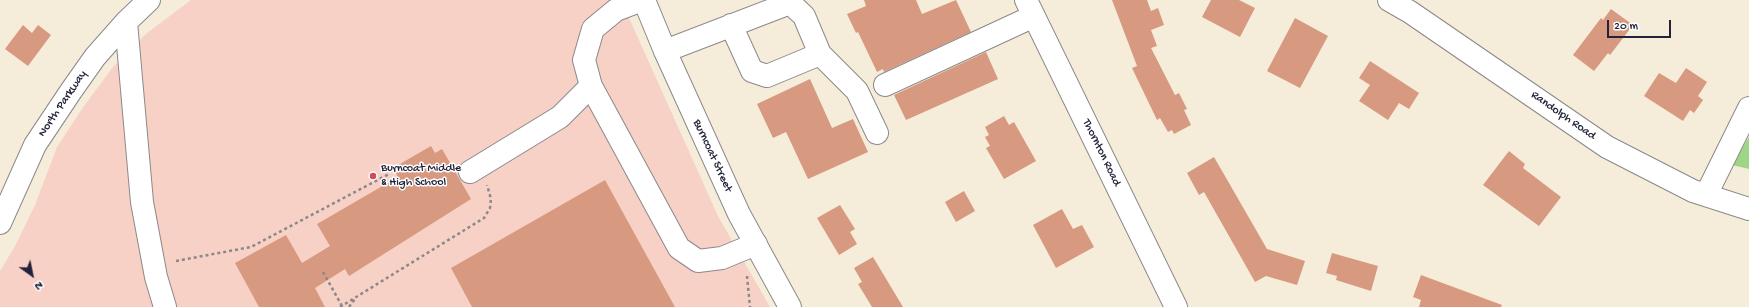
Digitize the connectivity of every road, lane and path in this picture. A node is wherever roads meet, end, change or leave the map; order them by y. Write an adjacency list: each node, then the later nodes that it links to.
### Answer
1 (149, 0): 5 (street, North Parkway)
2 (643, 0): 7 (street, Burncoat Street); 10 (street)
3 (1389, 0): 15 (street, Randolph Road)
4 (1030, 8): 9 (street); 28 (street, Thornton Road)
5 (126, 22): 17 (street, North Parkway); 19 (street)
6 (731, 25): 7 (street); 8 (street); 8 (street)
7 (665, 51): 18 (street, Burncoat Street)
8 (820, 54): 12 (street)
9 (885, 84)
10 (591, 86): 13 (street); 18 (street)
11 (1749, 108): 15 (street)
12 (877, 134)
13 (474, 170): 22 (path)
14 (389, 174): 19 (path)
15 (1706, 195): 16 (street, Randolph Road)
16 (1749, 209)
17 (0, 223)
18 (756, 244): 27 (street, Burncoat Street)
19 (154, 265): 24 (street)
20 (323, 272): 23 (path)
21 (746, 273): 26 (path)
22 (356, 297): 23 (path); 25 (path)
23 (341, 306)
24 (165, 307)
25 (349, 307)
26 (750, 307)
27 (790, 307)
28 (1176, 307)

